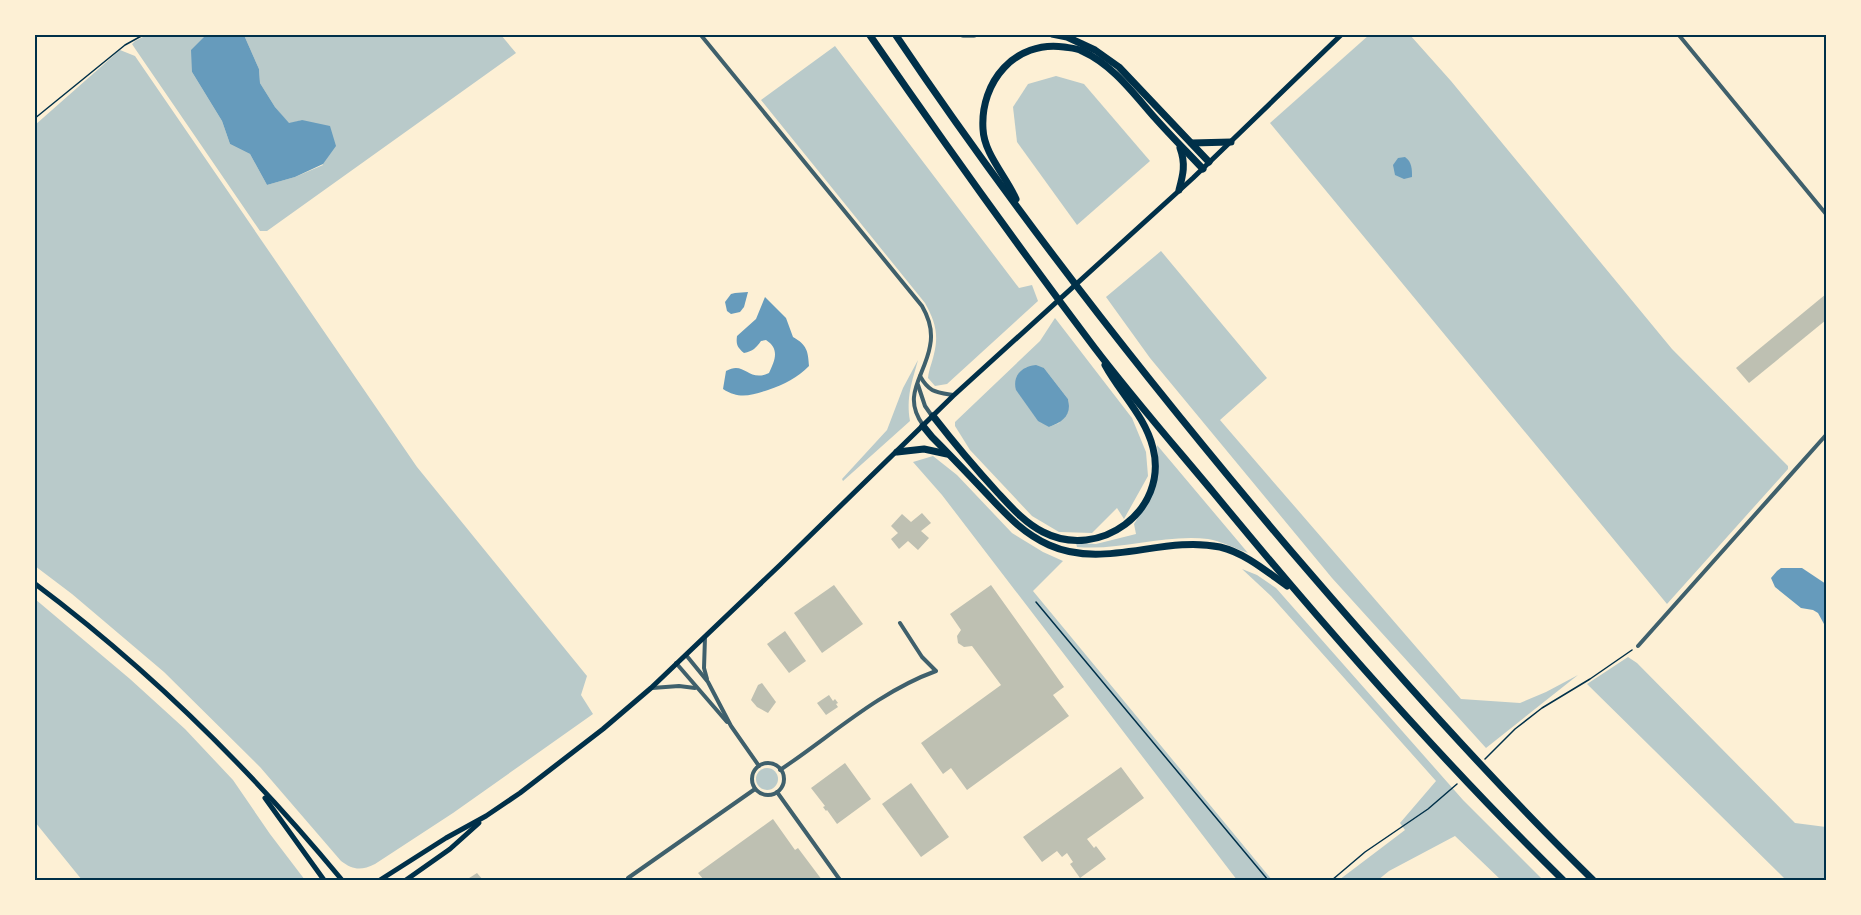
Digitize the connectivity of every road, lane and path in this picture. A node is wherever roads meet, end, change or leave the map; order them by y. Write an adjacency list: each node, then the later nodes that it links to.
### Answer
1 (145, 34): 10 (path)
2 (700, 34): 20 (street)
3 (869, 34): 19 (highway)
4 (895, 34): 17 (highway)
5 (963, 34): 6 (highway)
6 (974, 34)
7 (1052, 34): 13 (highway)
8 (1342, 34): 11 (main road)
9 (1678, 34): 18 (street)
10 (34, 119)
11 (1231, 142): 13 (highway); 14 (main road)
12 (1177, 143): 15 (highway); 16 (highway); 17 (highway)
13 (1192, 143): 14 (highway)
14 (1209, 162): 15 (main road)
15 (1203, 169): 16 (main road)
16 (1179, 190): 22 (main road)
17 (1022, 212): 57 (highway)
18 (1827, 214)
19 (1096, 350): 23 (highway); 29 (highway)
20 (920, 375): 21 (street); 22 (street)
21 (917, 384): 23 (street); 24 (street)
22 (953, 396): 23 (main road)
23 (933, 416): 24 (main road)
24 (923, 426): 26 (main road); 27 (highway)
25 (1827, 435): 33 (street)
26 (897, 452): 27 (highway); 32 (main road)
27 (951, 456): 29 (highway)
28 (34, 583): 44 (main road)
29 (1294, 591): 56 (highway)
30 (1036, 602): 54 (path)
31 (900, 623): 42 (street)
32 (705, 637): 34 (main road); 36 (street)
33 (1638, 646): 40 (path)
34 (686, 655): 35 (main road); 36 (street)
35 (676, 663): 37 (main road); 38 (street)
36 (708, 682): 39 (street)
37 (651, 688): 38 (street); 47 (main road)
38 (696, 688): 39 (street)
39 (731, 726): 41 (street)
40 (1483, 760)
41 (759, 766): 42 (street); 45 (street)
42 (780, 770): 46 (street)
43 (1460, 781): 55 (path)
44 (254, 782): 49 (main road); 50 (main road)
45 (755, 789): 46 (street); 48 (street)
46 (777, 792): 53 (street)
47 (486, 816): 51 (main road); 52 (main road)
48 (628, 878)
49 (324, 880)
50 (342, 880)
51 (380, 880)
52 (406, 880)
53 (840, 880)
54 (1268, 880)
55 (1332, 880)
56 (1563, 880)
57 (1593, 880)

